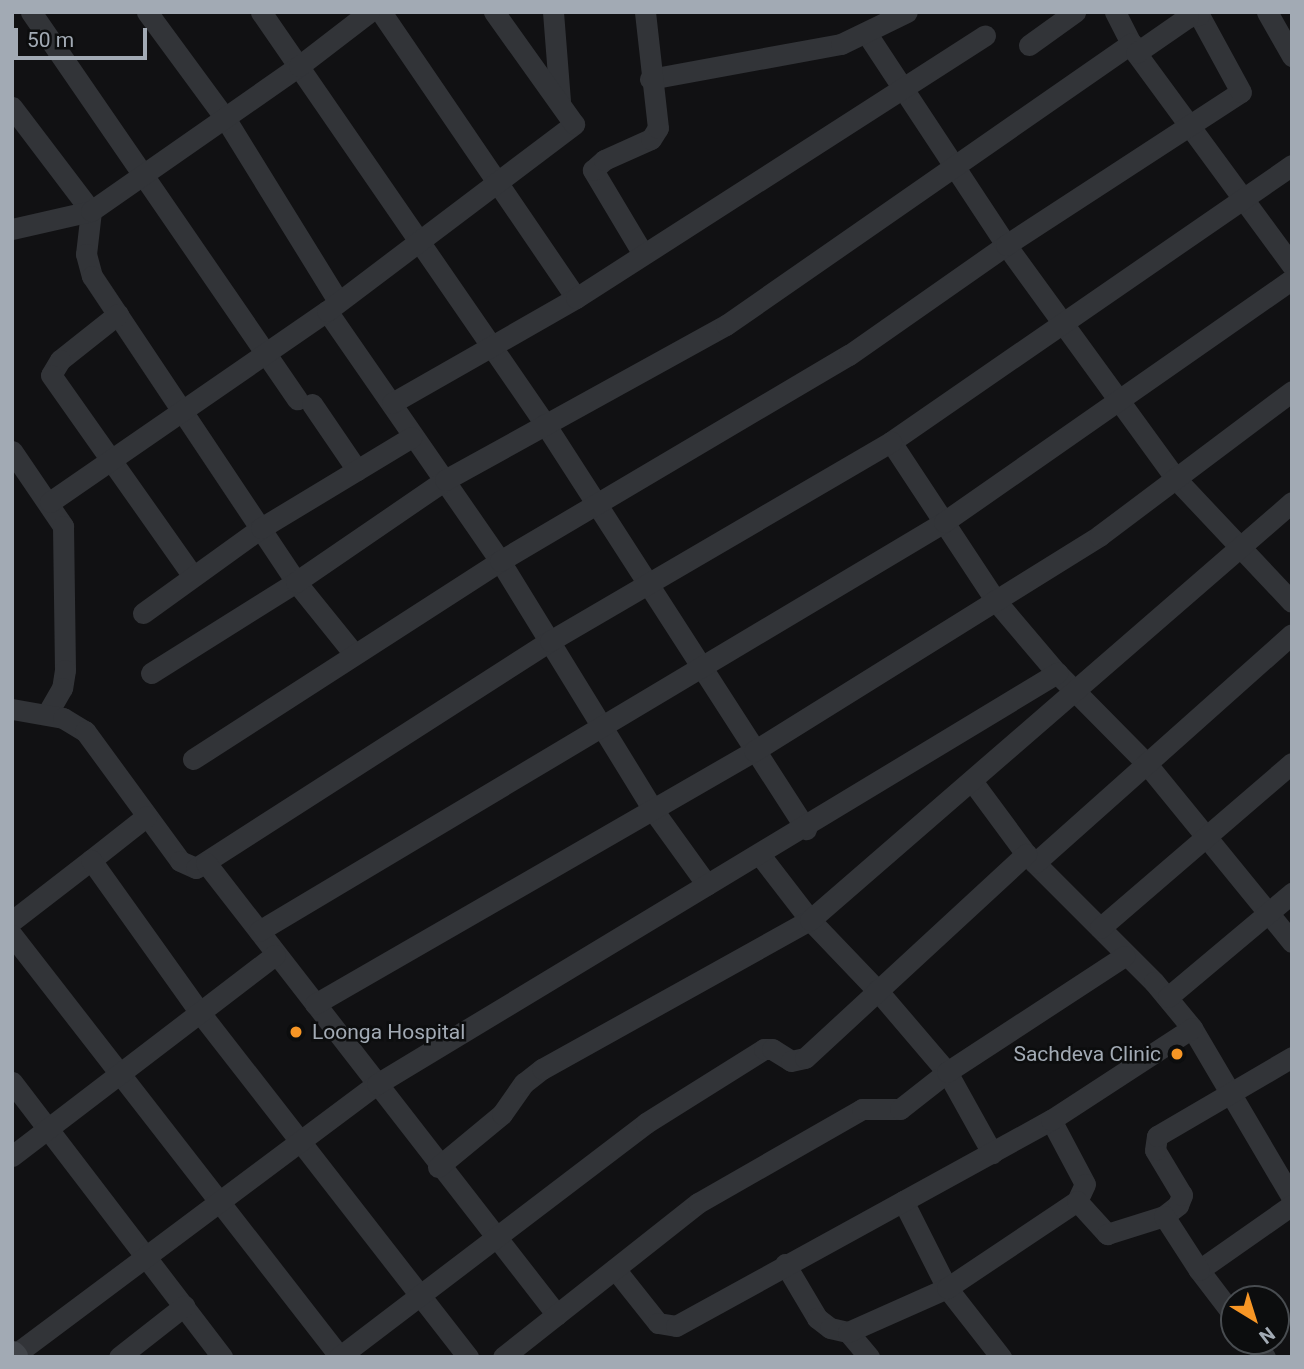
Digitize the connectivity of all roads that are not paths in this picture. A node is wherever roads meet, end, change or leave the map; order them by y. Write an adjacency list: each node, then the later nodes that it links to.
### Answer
1 (147, 12): 23 (street)
2 (261, 12): 18 (street)
3 (369, 12): 18 (street)
4 (381, 12): 28 (street)
5 (494, 12): 21 (street)
6 (554, 12): 21 (street)
7 (645, 12): 19 (street)
8 (1075, 12): 15 (street)
9 (1115, 12): 16 (street)
10 (1267, 12): 17 (street)
11 (902, 14): 13 (street)
12 (39, 15): 27 (street)
13 (867, 34): 19 (street); 20 (street)
14 (985, 35): 20 (street)
15 (1029, 45)
16 (1134, 48): 24 (street); 24 (street); 26 (street)
17 (1292, 56)
18 (299, 66): 23 (street); 32 (street)
19 (650, 79): 34 (street)
20 (901, 87): 26 (street); 34 (street)
21 (560, 101): 28 (street)
22 (12, 107): 30 (street)
23 (225, 118): 27 (street); 38 (street)
24 (1189, 125): 29 (street); 33 (street)
25 (1292, 165): 29 (street)
26 (953, 167): 33 (street); 47 (street)
27 (143, 173): 30 (street); 42 (street)
28 (495, 184): 32 (street); 37 (street)
29 (1245, 197): 35 (street); 40 (street)
30 (91, 211): 31 (street); 39 (street)
31 (12, 229)
32 (422, 243): 38 (street); 41 (street)
33 (1006, 245): 40 (street); 57 (street)
34 (643, 254): 37 (street)
35 (1292, 265)
36 (1292, 279): 45 (street)
37 (576, 298): 41 (street)
38 (333, 306): 42 (street); 44 (street)
39 (118, 314): 46 (street); 51 (street)
40 (1062, 323): 45 (street); 49 (street)
41 (488, 347): 44 (street); 47 (street)
42 (268, 353): 46 (street); 52 (street)
43 (1292, 391): 53 (street)
44 (392, 403): 48 (street)
45 (1121, 403): 53 (street); 58 (street)
46 (182, 411): 51 (street); 59 (street)
47 (545, 424): 54 (street); 57 (street)
48 (412, 437): 52 (street); 54 (street)
49 (891, 442): 58 (street); 64 (street)
50 (12, 451): 55 (street)
51 (112, 463): 55 (street); 62 (street)
52 (357, 470): 59 (street)
53 (1175, 478): 60 (street); 65 (street)
54 (445, 480): 61 (street); 63 (street)
55 (50, 502): 76 (street)
56 (1292, 502): 60 (street)
57 (595, 504): 61 (street); 64 (street)
58 (944, 522): 65 (street); 71 (street)
59 (261, 528): 62 (street); 63 (street)
60 (1242, 546): 66 (street); 74 (street)
61 (500, 561): 69 (street); 70 (street)
62 (192, 575): 67 (street)
63 (296, 582): 70 (street); 72 (street)
64 (649, 586): 69 (street); 71 (street)
65 (995, 600): 73 (street); 78 (street)
66 (1292, 602)
67 (143, 613)
68 (1292, 634): 80 (street)
69 (550, 641): 77 (street); 90 (street)
70 (354, 654): 79 (street)
71 (703, 669): 77 (street); 78 (street)
72 (151, 673)
73 (1057, 673): 74 (street); 85 (street)
74 (1073, 689): 80 (street); 82 (street)
75 (12, 709): 76 (street)
76 (47, 714): 84 (street)
77 (600, 726): 83 (street); 97 (street)
78 (754, 751): 83 (street); 85 (street)
79 (193, 758)
80 (1146, 763): 86 (street); 89 (street)
81 (1292, 763): 86 (street)
82 (972, 781): 89 (street); 94 (street)
83 (653, 810): 91 (street); 104 (street)
84 (147, 816): 88 (street); 90 (street)
85 (806, 829): 87 (street)
86 (1207, 839): 93 (street); 96 (street)
87 (760, 855): 91 (street); 94 (street)
88 (91, 859): 95 (street); 105 (street)
89 (1031, 859): 96 (street); 102 (street)
90 (206, 863): 97 (street)
91 (707, 885): 111 (street)
92 (1292, 893): 93 (street)
93 (1269, 914): 99 (street); 103 (street)
94 (810, 920): 102 (street); 118 (street)
95 (12, 921)
96 (1100, 928): 101 (street)
97 (259, 931): 100 (street)
98 (12, 934): 109 (street)
99 (1292, 942)
100 (275, 954): 104 (street); 105 (street)
101 (1124, 956): 103 (street); 108 (street)
102 (877, 990): 108 (street); 125 (street)
103 (1168, 997): 106 (street)
104 (315, 1004): 111 (street)
105 (201, 1014): 109 (street); 115 (street)
106 (1192, 1028): 112 (street); 113 (street)
107 (1292, 1057): 112 (street)
108 (947, 1072): 116 (street); 128 (street)
109 (122, 1073): 114 (street); 120 (street)
110 (12, 1082): 114 (street)
111 (377, 1084): 115 (street); 118 (street)
112 (1229, 1094): 119 (street); 124 (street)
113 (1051, 1120): 116 (street); 122 (street)
114 (46, 1130): 117 (street); 126 (street)
115 (298, 1141): 120 (street); 131 (street)
116 (992, 1153): 121 (street)
117 (12, 1156)
118 (438, 1167): 125 (street)
119 (1292, 1198)
120 (222, 1200): 126 (street); 139 (street)
121 (903, 1201): 127 (street); 130 (street)
122 (1077, 1201): 124 (street); 130 (street)
123 (1292, 1205): 129 (street)
124 (1164, 1216): 129 (street)
125 (494, 1236): 131 (street); 134 (street)
126 (147, 1258): 133 (street); 136 (street)
127 (785, 1264): 128 (street); 135 (street)
128 (615, 1269): 134 (street)
129 (1199, 1270): 132 (street)
130 (947, 1288): 135 (street); 143 (street)
131 (418, 1294): 139 (street); 140 (street)
132 (1220, 1298)
133 (184, 1307): 137 (street); 138 (street)
134 (557, 1315): 141 (street)
135 (848, 1332): 142 (street)
136 (13, 1356)
137 (119, 1357)
138 (222, 1357)
139 (339, 1357)
140 (468, 1357)
141 (503, 1357)
142 (869, 1357)
143 (1001, 1357)

